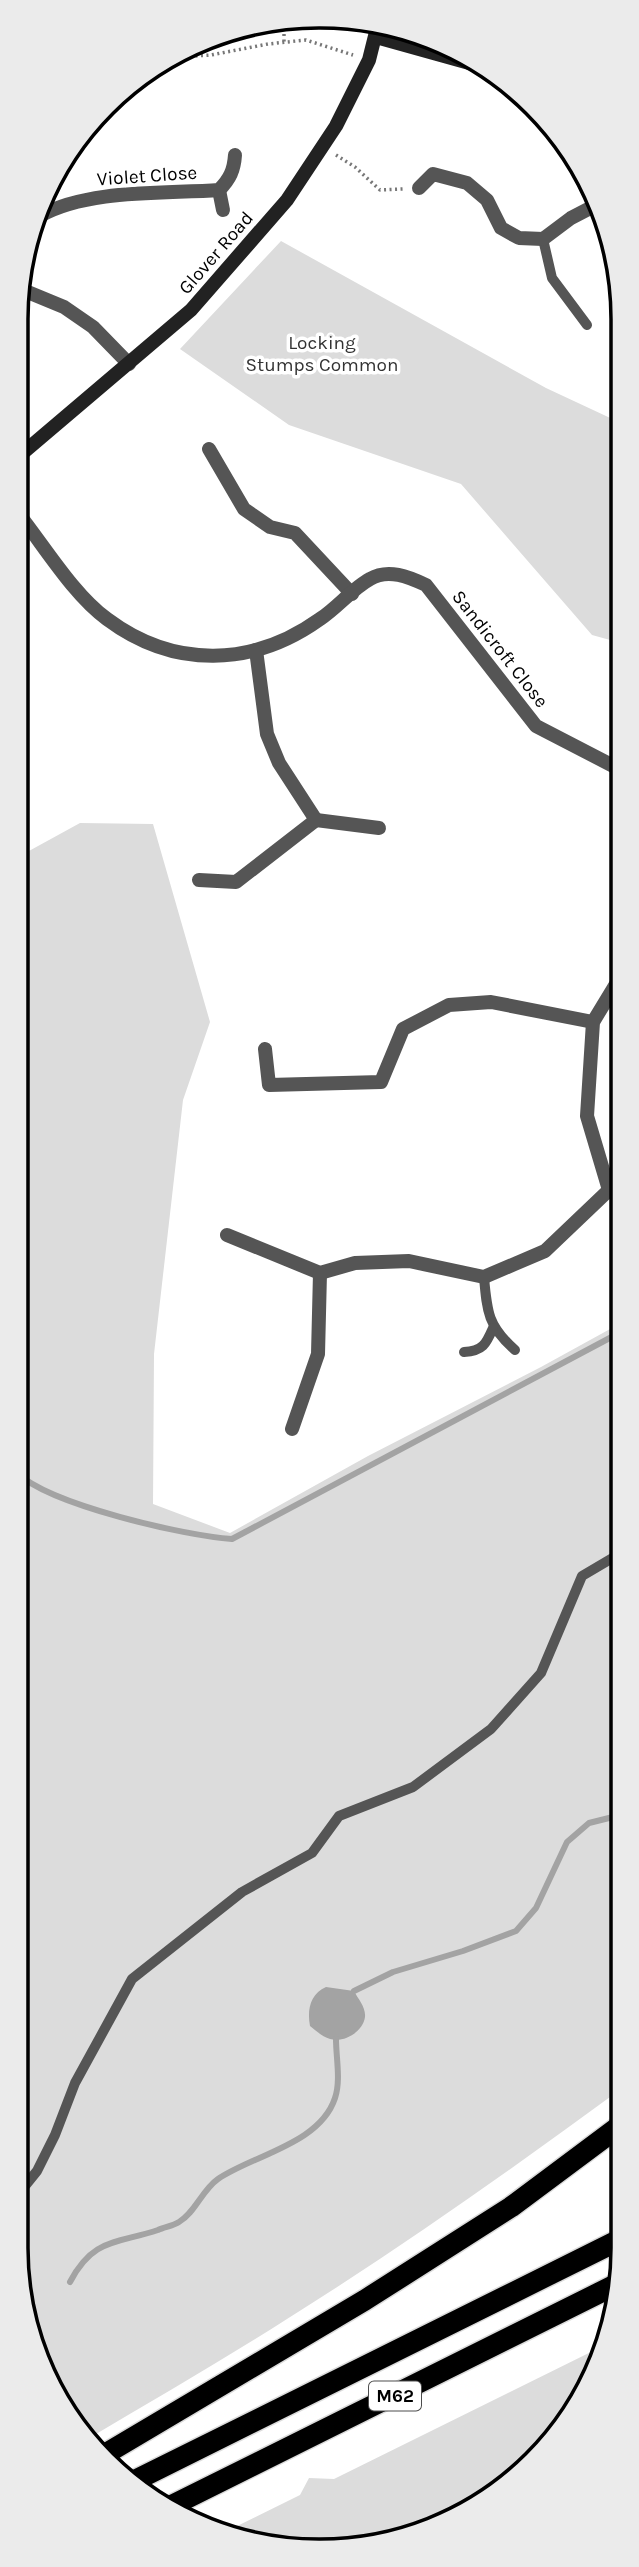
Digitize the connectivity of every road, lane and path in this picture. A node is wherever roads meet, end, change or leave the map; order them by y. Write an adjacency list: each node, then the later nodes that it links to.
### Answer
1 (284, 30): 3 (path)
2 (376, 34): 5 (street, Glover Road)
3 (284, 43): 4 (path); 5 (path)
4 (195, 56)
5 (369, 60): 6 (street, Glover Road)
6 (323, 147): 8 (path); 16 (street, Glover Road)
7 (235, 155): 9 (street, Violet Close)
8 (419, 188): 13 (street)
9 (219, 190): 11 (street); 12 (street, Violet Close)
10 (589, 209): 13 (street)
11 (223, 210)
12 (48, 212)
13 (543, 239): 15 (lane)
14 (29, 293): 16 (street)
15 (587, 325)
16 (129, 364): 17 (street, Glover Road)
17 (28, 449)
18 (209, 449): 20 (street)
19 (28, 526): 21 (street, Sandicroft Close)
20 (352, 594): 21 (street, Sandicroft Close); 22 (street, Sandicroft Close)
21 (256, 650): 23 (street)
22 (611, 765)
23 (316, 820): 24 (street); 25 (street)
24 (379, 828)
25 (199, 880)
26 (611, 992): 27 (street)
27 (593, 1022): 28 (street); 31 (street)
28 (265, 1049)
29 (227, 1235): 30 (street)
30 (320, 1273): 31 (street); 35 (street)
31 (484, 1277): 32 (lane)
32 (493, 1328): 33 (lane); 34 (lane)
33 (515, 1350)
34 (464, 1352)
35 (292, 1429)
36 (611, 1559): 38 (lane)
37 (611, 2132): 41 (highway)
38 (28, 2182)
39 (611, 2244): 42 (highway, M62)
40 (608, 2289): 43 (highway, M62)
41 (110, 2451)
42 (140, 2478)
43 (178, 2502)

